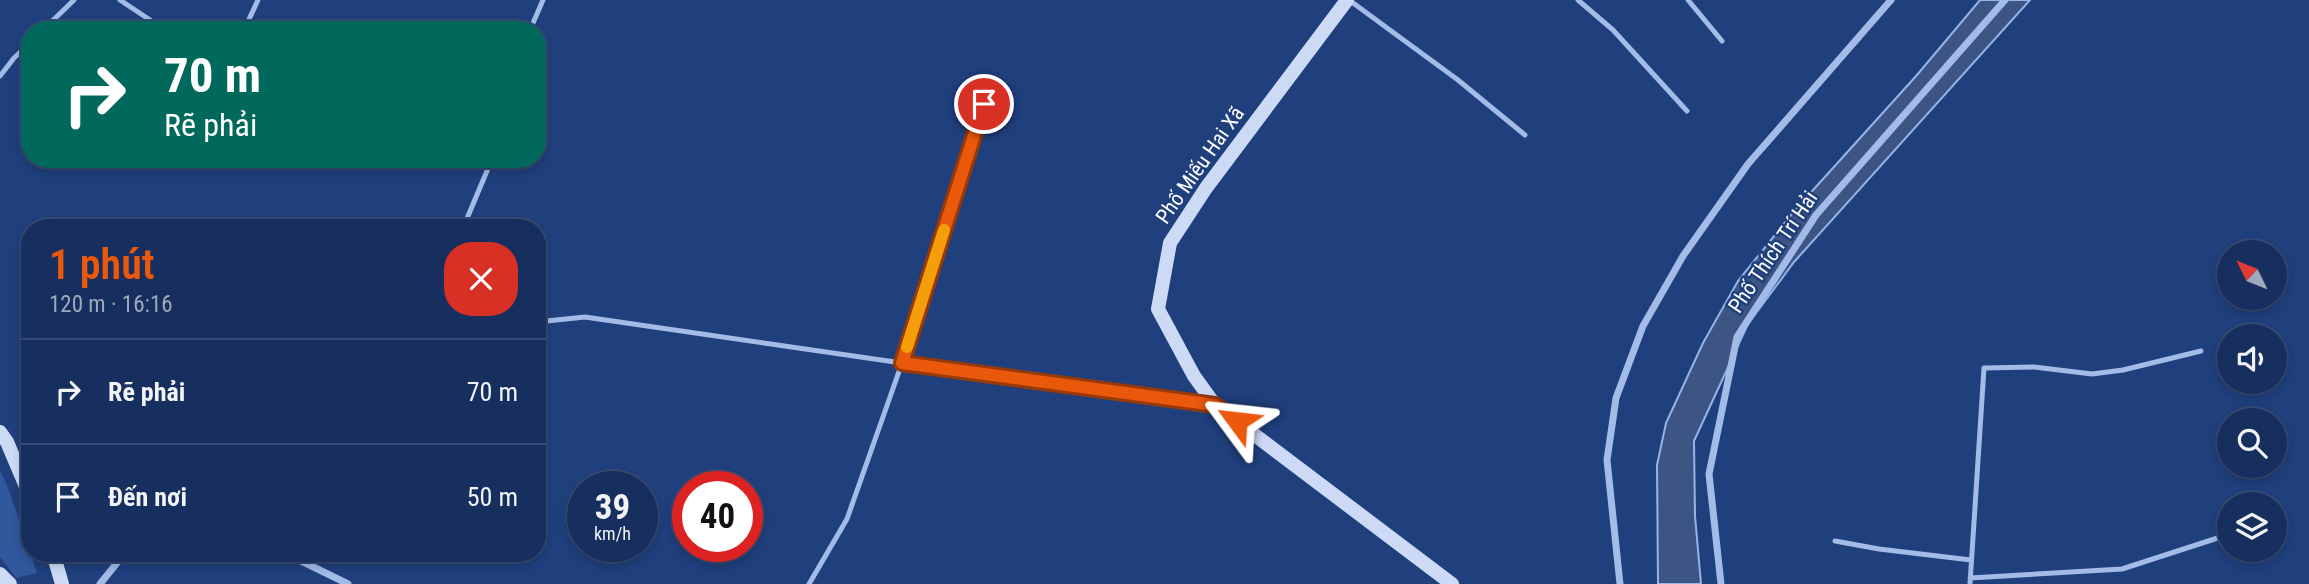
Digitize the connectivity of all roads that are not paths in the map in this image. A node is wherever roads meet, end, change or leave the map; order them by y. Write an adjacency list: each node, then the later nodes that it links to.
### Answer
1 (74, 0): 10 (lane)
2 (120, 0): 11 (lane)
3 (258, 0): 12 (lane)
4 (543, 0): 13 (lane)
5 (1348, 0): 19 (lane); 25 (street, Phố Miếu Hai Xã)
6 (1578, 0): 18 (lane)
7 (1688, 0): 14 (lane)
8 (1891, 0): 42 (street)
9 (2005, 0): 43 (street, Phố Thích Trí Hải)
10 (52, 21)
11 (152, 21)
12 (248, 21)
13 (534, 21)
14 (1723, 41)
15 (21, 53): 16 (lane)
16 (0, 76)
17 (984, 104): 24 (lane)
18 (1687, 111)
19 (1525, 135)
20 (488, 168): 21 (lane)
21 (467, 219)
22 (546, 321): 24 (lane)
23 (2201, 351): 30 (lane)
24 (902, 363): 25 (lane); 40 (lane)
25 (1215, 405): 41 (street, Phố Miếu Hai Xã)
26 (0, 432): 27 (street)
27 (21, 475)
28 (2217, 538): 35 (lane)
29 (1835, 541): 30 (lane)
30 (1971, 560): 35 (lane)
31 (56, 562): 37 (street)
32 (118, 562): 38 (street)
33 (305, 562): 39 (street)
34 (0, 574): 36 (street)
35 (1970, 581)
36 (10, 584)
37 (62, 584)
38 (100, 584)
39 (348, 584)
40 (809, 584)
41 (1452, 584)
42 (1620, 584)
43 (1721, 584)

